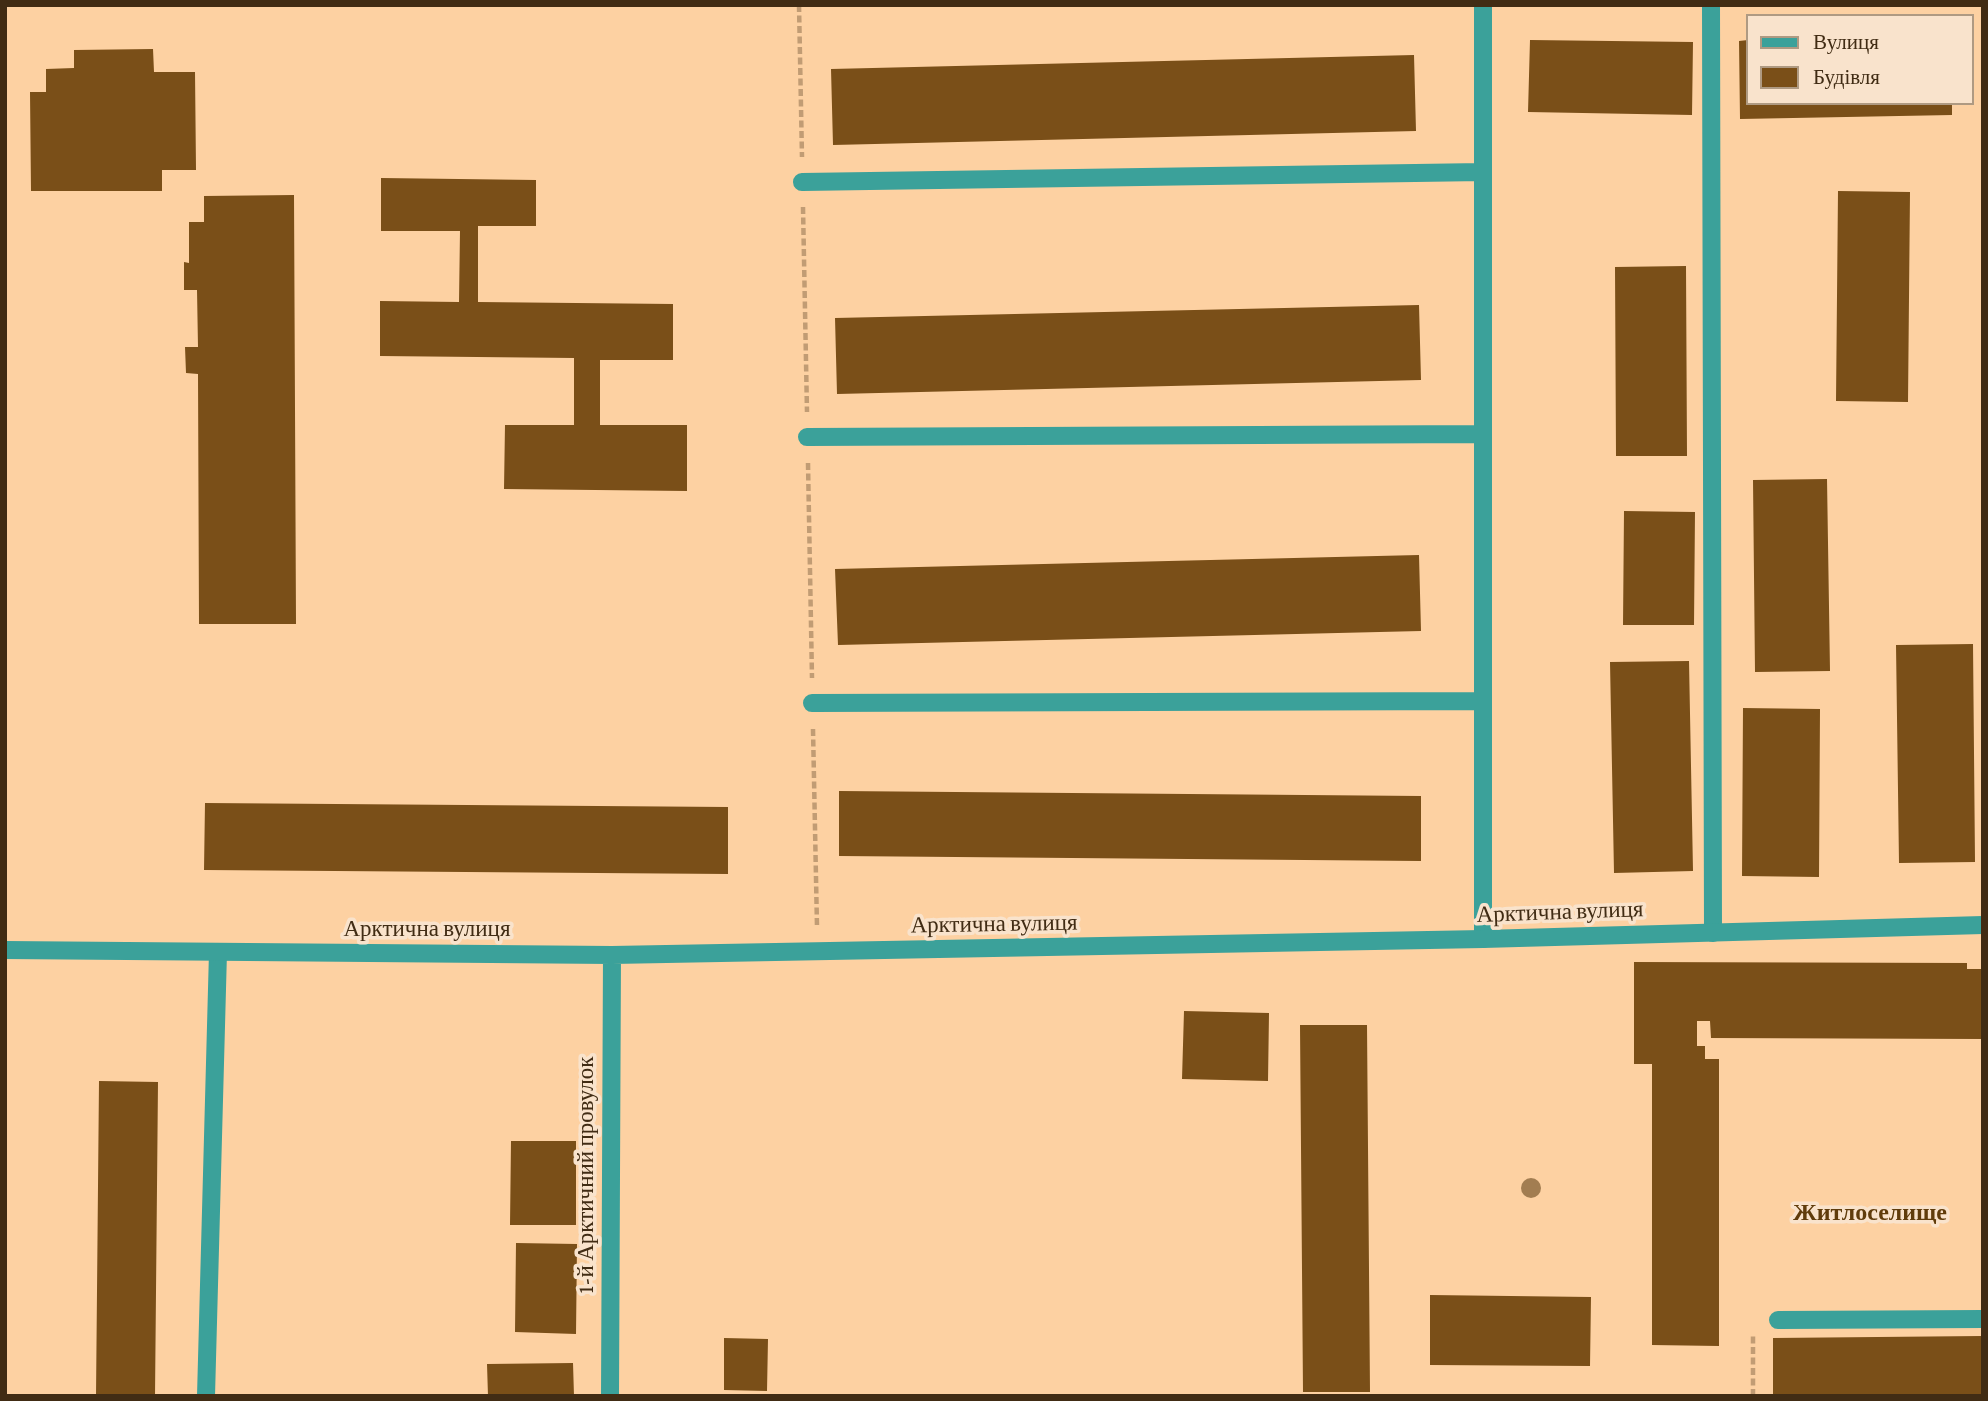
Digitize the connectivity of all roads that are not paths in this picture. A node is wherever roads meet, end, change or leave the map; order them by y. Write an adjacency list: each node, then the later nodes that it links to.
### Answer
1 (1483, 5): 3 (street)
2 (1711, 5): 10 (street)
3 (1483, 172): 4 (street); 5 (street)
4 (802, 182)
5 (1483, 434): 6 (street); 7 (street)
6 (807, 437)
7 (1483, 701): 8 (street); 11 (street)
8 (812, 703)
9 (1983, 925): 10 (street, Арктична вулиця)
10 (1713, 933): 11 (street, Арктична вулиця)
11 (1483, 939): 14 (street, Арктична вулиця)
12 (5, 950): 13 (street, Арктична вулиця)
13 (218, 952): 14 (street, Арктична вулиця); 17 (street)
14 (612, 955): 18 (street, 1-й Арктичний провулок)
15 (1983, 1319): 16 (street)
16 (1778, 1320)
17 (206, 1396)
18 (610, 1396)

